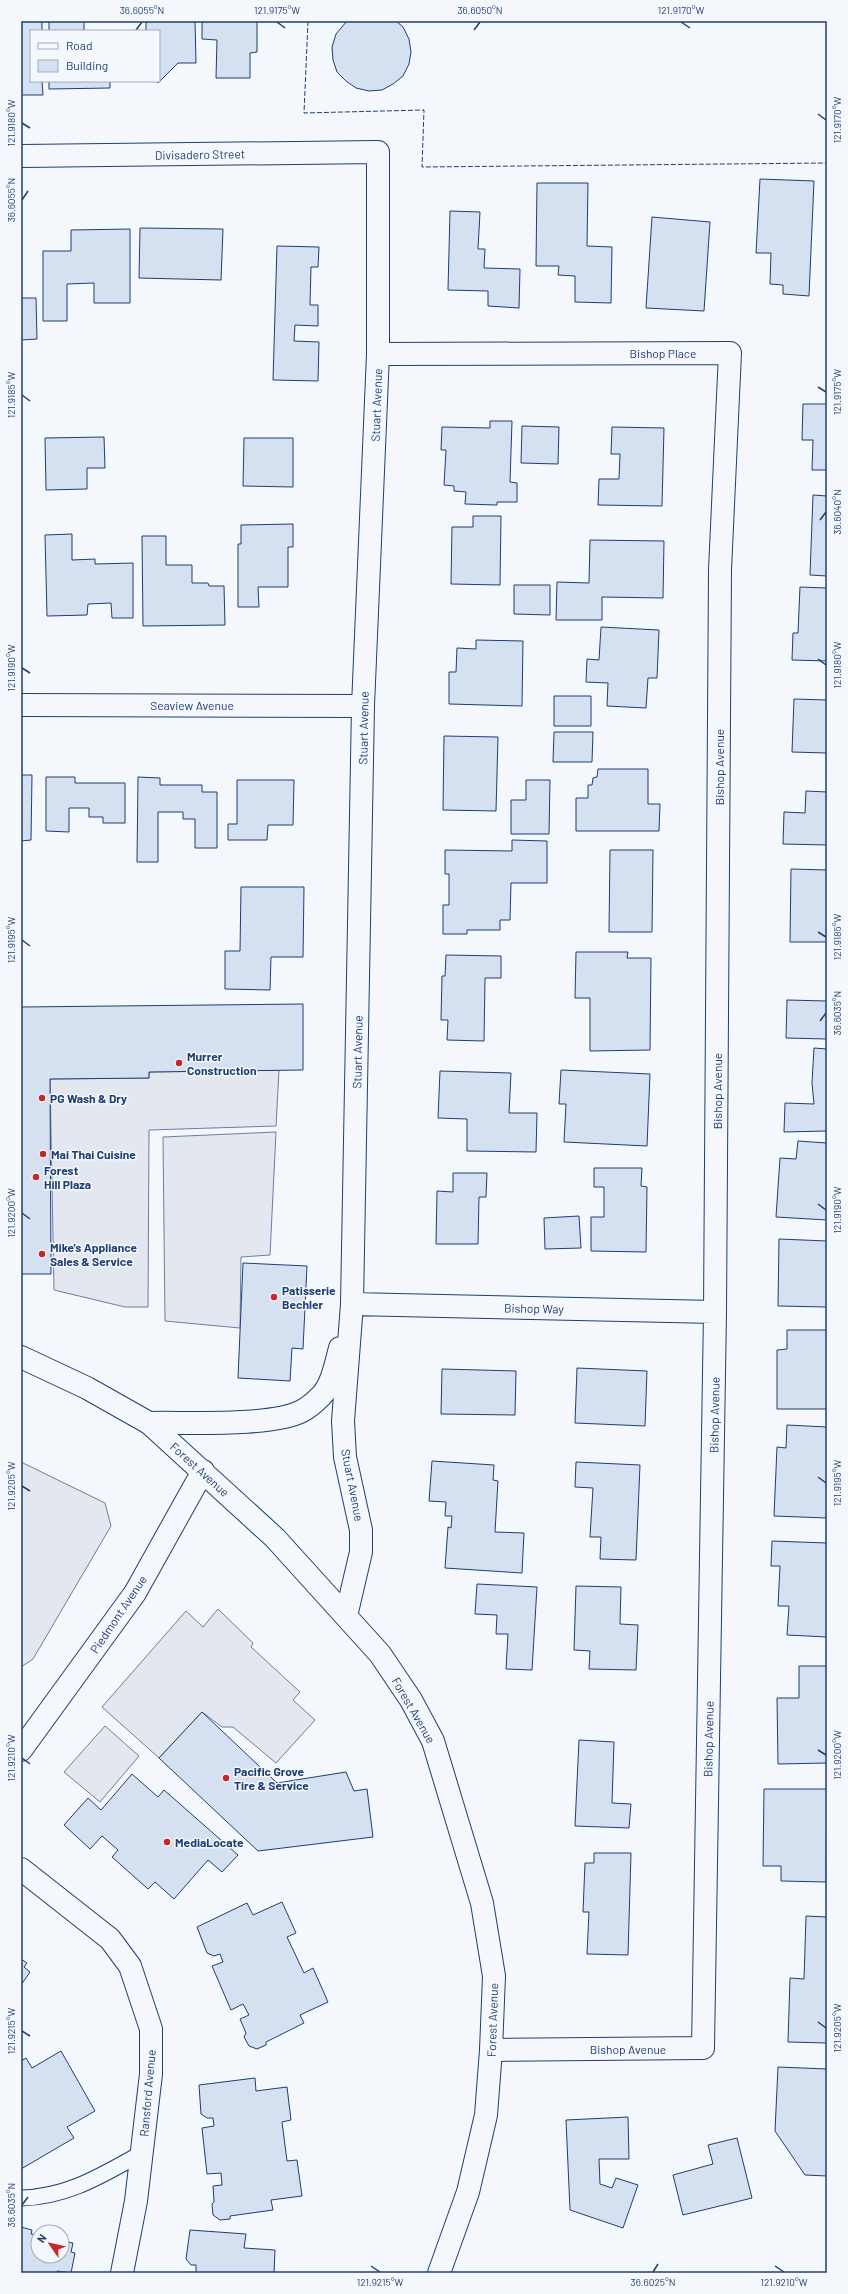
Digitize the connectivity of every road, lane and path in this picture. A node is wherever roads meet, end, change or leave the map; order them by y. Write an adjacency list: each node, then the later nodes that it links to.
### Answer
1 (378, 152): 2 (street, Divisadero Street); 3 (street, Stuart Avenue)
2 (21, 156)
3 (378, 354): 4 (street, Bishop Place); 6 (street, Stuart Avenue)
4 (720, 570): 8 (street, Bishop Avenue)
5 (21, 705): 6 (street, Seaview Avenue)
6 (363, 706): 7 (street, Stuart Avenue)
7 (352, 1304): 8 (street, Bishop Way); 10 (street, Stuart Avenue); 12 (street, Stuart Avenue)
8 (715, 1312): 15 (street, Bishop Avenue)
9 (21, 1357): 10 (street, Forest Avenue)
10 (150, 1423): 11 (street, Forest Avenue)
11 (203, 1471): 12 (street, Forest Avenue); 13 (street, Piedmont Avenue)
12 (346, 1616): 15 (street, Forest Avenue)
13 (21, 1750)
14 (21, 1869): 16 (street, Ransford Avenue)
15 (491, 2050): 19 (street, Forest Avenue)
16 (142, 2153): 17 (lane); 18 (street, Ransford Avenue)
17 (21, 2198)
18 (124, 2270)
19 (439, 2273)

